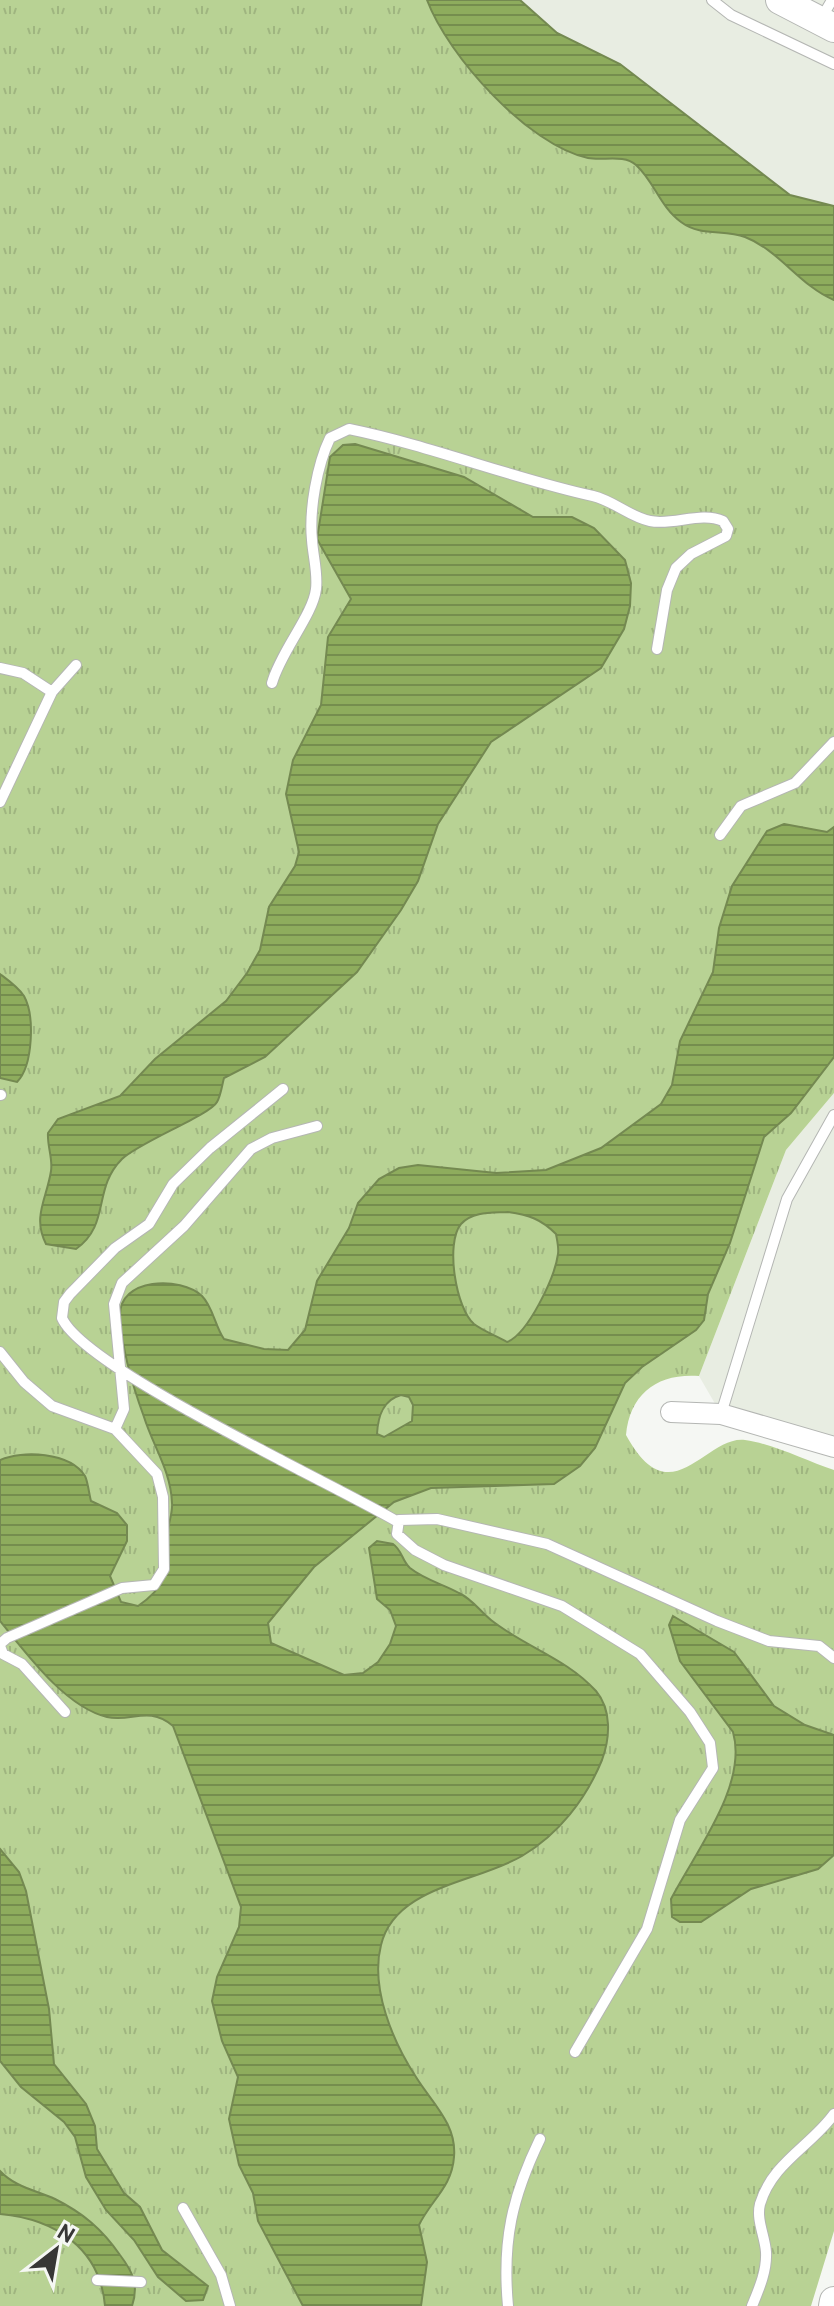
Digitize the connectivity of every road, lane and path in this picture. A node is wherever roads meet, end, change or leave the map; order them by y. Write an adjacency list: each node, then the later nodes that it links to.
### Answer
1 (712, 0): 4 (lane)
2 (780, 0): 3 (street)
3 (829, 16)
4 (834, 64)
5 (657, 649): 8 (lane)
6 (76, 665): 9 (lane)
7 (0, 668): 9 (lane)
8 (272, 683)
9 (52, 692): 11 (lane)
10 (834, 742): 12 (lane)
11 (0, 802)
12 (720, 835)
13 (283, 1089): 17 (lane)
14 (834, 1115): 19 (lane)
15 (317, 1126): 17 (lane)
16 (0, 1352): 20 (lane)
17 (125, 1374): 20 (lane); 22 (lane)
18 (671, 1412): 19 (street)
19 (721, 1414): 21 (street)
20 (115, 1429): 23 (lane)
21 (834, 1447)
22 (398, 1522): 24 (lane); 26 (lane)
23 (2, 1643): 25 (lane)
24 (834, 1658)
25 (65, 1712)
26 (575, 2052)
27 (834, 2114): 34 (lane)
28 (540, 2139): 33 (lane)
29 (183, 2208): 32 (lane)
30 (97, 2280): 31 (lane)
31 (141, 2282)
32 (230, 2306)
33 (508, 2306)
34 (752, 2306)

